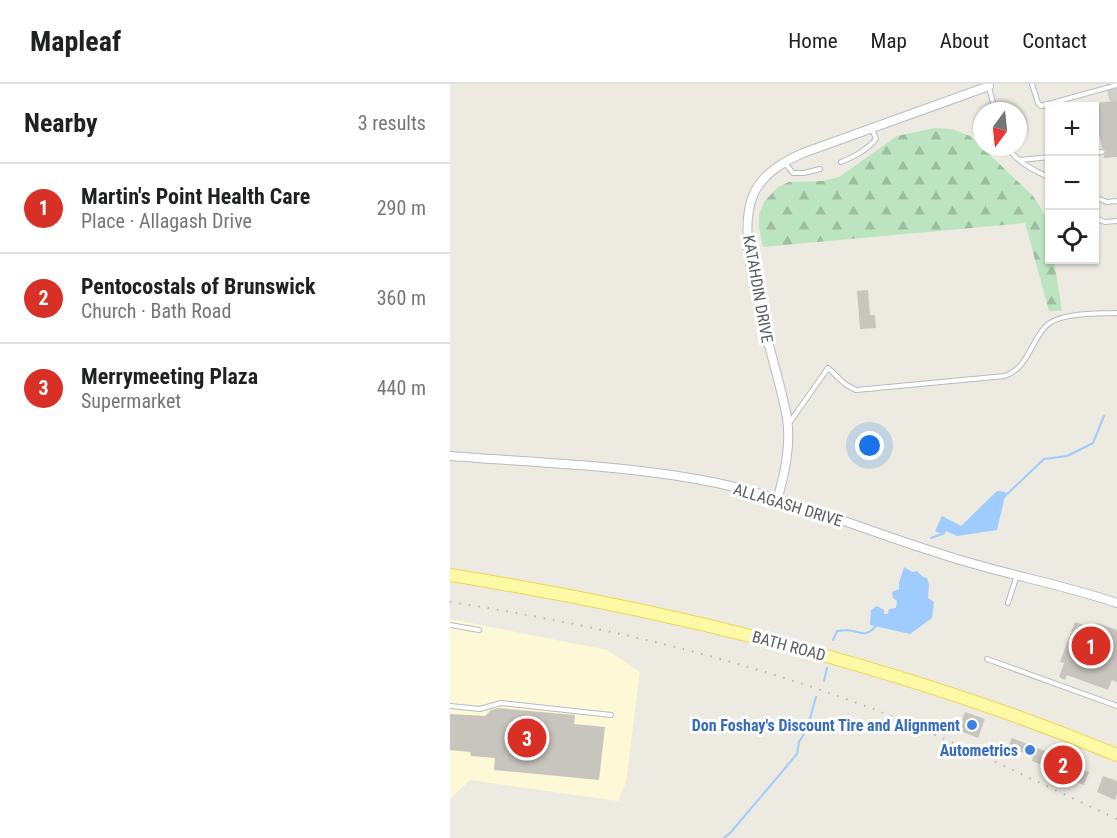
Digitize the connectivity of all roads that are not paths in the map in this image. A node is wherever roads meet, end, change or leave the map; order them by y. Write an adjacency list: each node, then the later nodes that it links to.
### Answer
1 (1032, 84): 3 (lane)
2 (988, 85): 4 (lane); 5 (street, KATAHDIN DRIVE)
3 (1117, 85)
4 (993, 102)
5 (872, 127): 11 (street, KATAHDIN DRIVE); 12 (lane)
6 (1099, 152): 7 (lane)
7 (1102, 152)
8 (1016, 156): 10 (lane)
9 (1045, 157): 10 (lane)
10 (1019, 160): 14 (lane)
11 (784, 162): 13 (lane); 20 (street, KATAHDIN DRIVE)
12 (841, 162)
13 (820, 169)
14 (1045, 175)
15 (1099, 199): 16 (lane)
16 (1117, 201)
17 (1099, 220): 18 (lane)
18 (1117, 221)
19 (1117, 313): 20 (lane)
20 (787, 426): 22 (street, KATAHDIN DRIVE)
21 (450, 456): 22 (street, ALLAGASH DRIVE)
22 (777, 500): 24 (street, ALLAGASH DRIVE)
23 (450, 575): 33 (main road, BATH ROAD)
24 (1017, 575): 25 (lane); 26 (street, ALLAGASH DRIVE)
25 (1008, 603)
26 (1117, 603)
27 (450, 625): 28 (lane)
28 (479, 630)
29 (987, 659): 31 (lane)
30 (450, 706): 32 (lane)
31 (1117, 706)
32 (611, 715)
33 (1117, 755)

